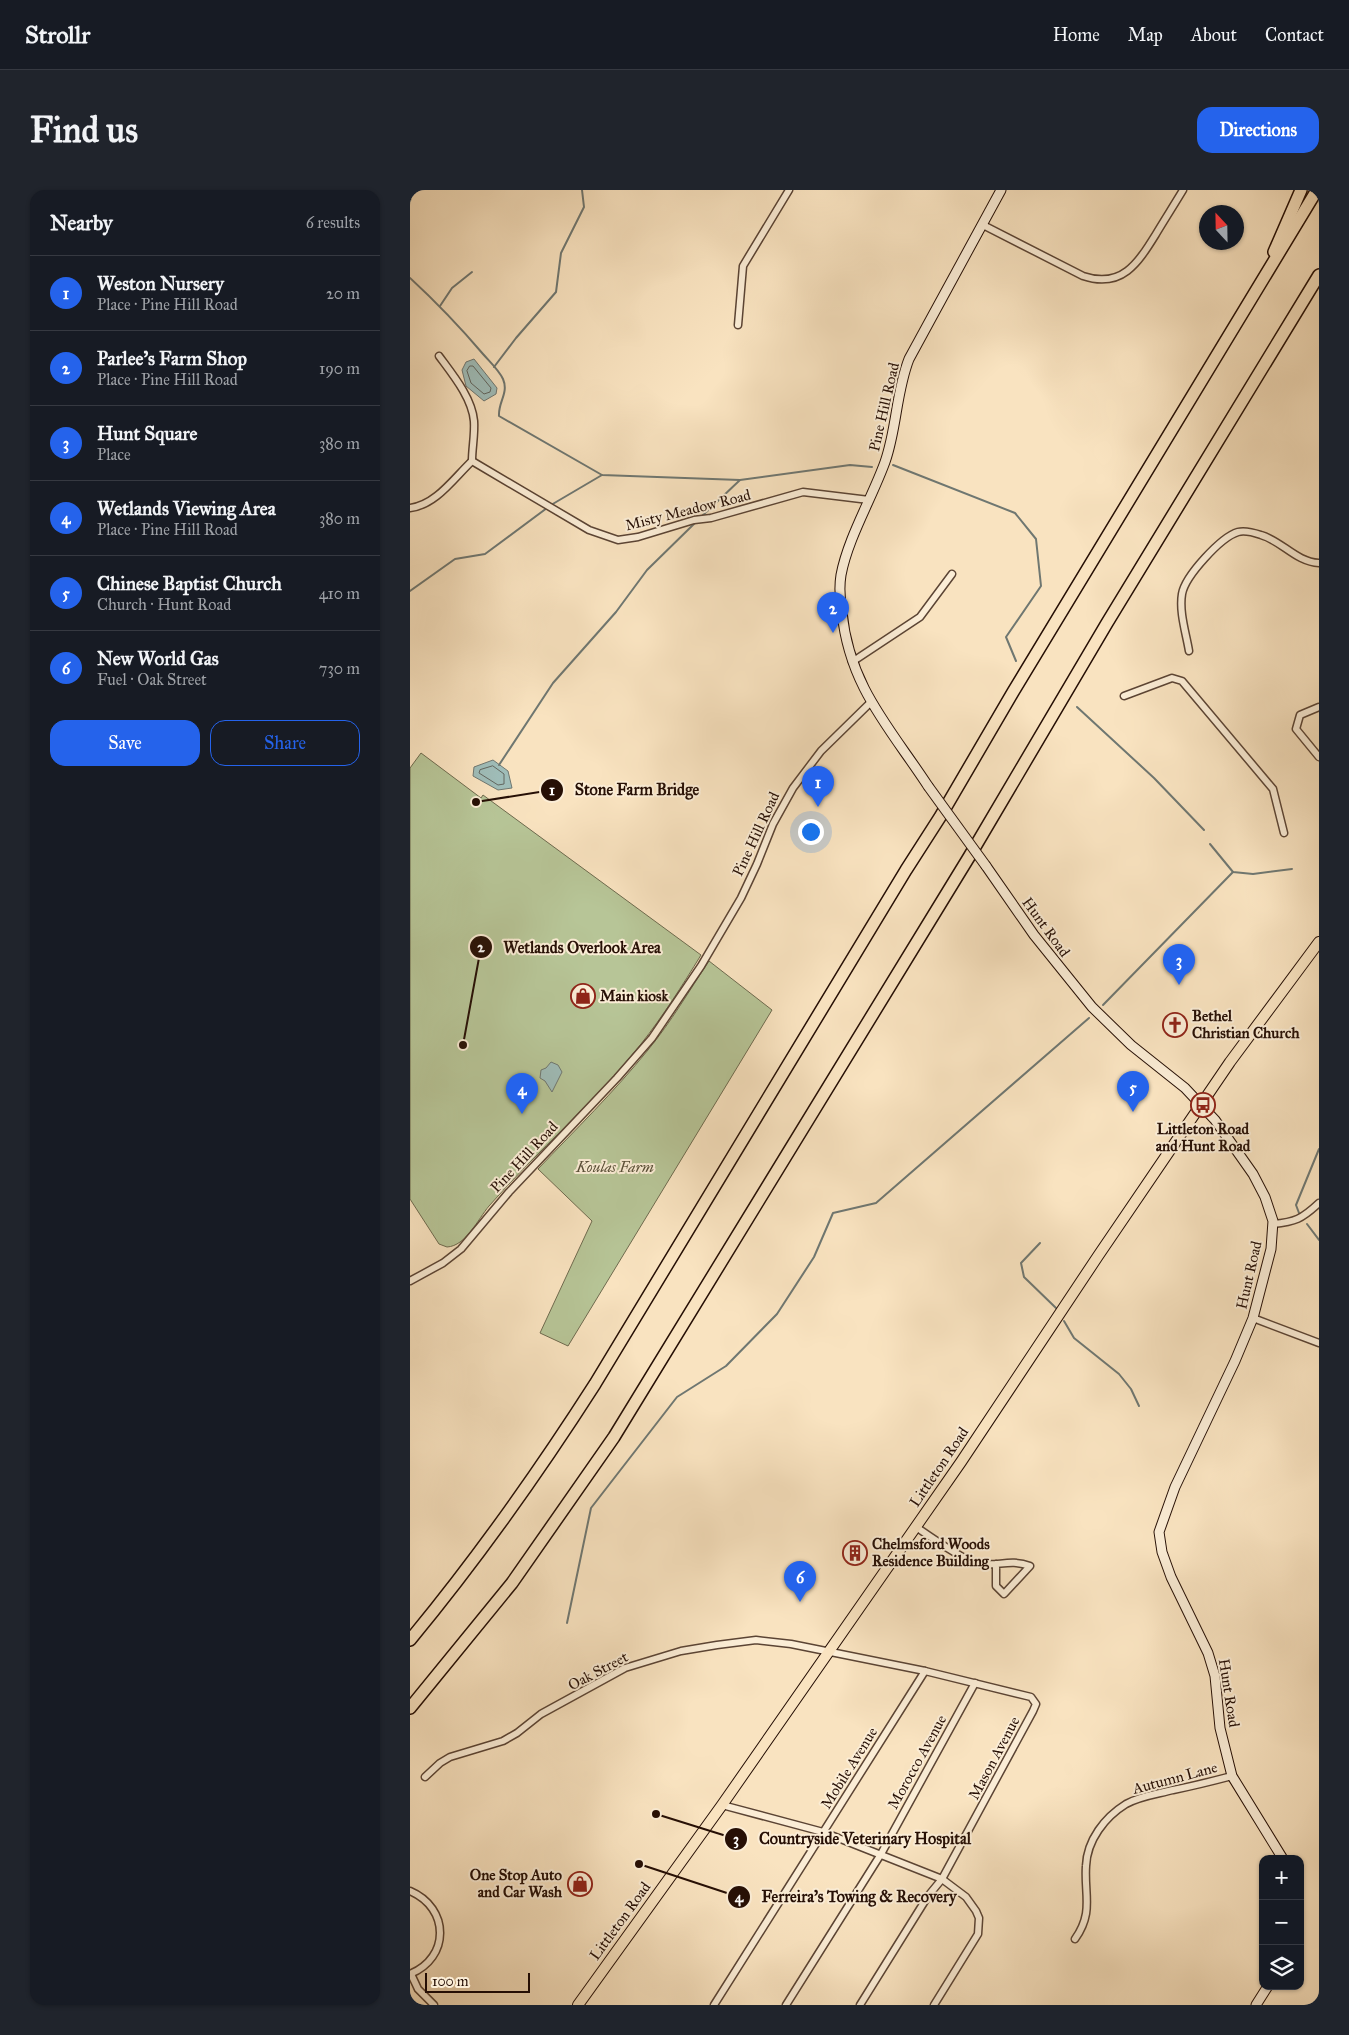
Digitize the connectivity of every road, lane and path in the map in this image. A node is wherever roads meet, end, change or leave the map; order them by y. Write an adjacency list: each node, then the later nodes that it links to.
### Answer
1 (789, 190): 9 (street)
2 (1001, 190): 6 (street, Pine Hill Road)
3 (1183, 190): 6 (street)
4 (1301, 190): 8 (highway)
5 (1317, 190): 8 (highway)
6 (983, 225): 12 (street, Pine Hill Road)
7 (1319, 275): 36 (highway)
8 (1262, 281): 32 (highway)
9 (738, 325)
10 (439, 356): 11 (street)
11 (472, 460): 12 (street, Misty Meadow Road); 13 (street)
12 (869, 500): 17 (street, Pine Hill Road)
13 (410, 508)
14 (1319, 563): 16 (street)
15 (952, 574): 17 (street)
16 (1189, 651)
17 (852, 662): 19 (street, Pine Hill Road)
18 (1124, 696): 22 (street)
19 (870, 703): 24 (street, Hunt Road, bridge); 27 (street, Pine Hill Road)
20 (1319, 707): 21 (street)
21 (1319, 757)
22 (1284, 833)
23 (1319, 942): 24 (main road, Littleton Road)
24 (1201, 1103): 26 (street, Hunt Road); 30 (main road, Littleton Road)
25 (1319, 1203): 26 (street)
26 (1273, 1224): 28 (street, Hunt Road)
27 (410, 1280)
28 (1253, 1318): 29 (street); 37 (street, Hunt Road)
29 (1319, 1343)
30 (916, 1528): 31 (street); 33 (main road, Littleton Road)
31 (996, 1564): 31 (street)
32 (410, 1640)
33 (830, 1651): 34 (street, Mason Avenue); 38 (street, Oak Street); 39 (main road, Littleton Road)
34 (925, 1671): 35 (street, Mason Avenue); 40 (street, Mobile Avenue)
35 (975, 1683): 41 (street, Morocco Avenue); 43 (street, Mason Avenue)
36 (410, 1708)
37 (1232, 1776): 42 (street, Hunt Road); 45 (street, Autumn Lane)
38 (426, 1777)
39 (722, 1805): 40 (street); 49 (main road, Littleton Road)
40 (823, 1832): 41 (street); 50 (street, Mobile Avenue)
41 (881, 1854): 43 (street); 51 (street, Morocco Avenue)
42 (1281, 1855)
43 (942, 1879): 52 (street, Mason Avenue); 53 (street)
44 (410, 1891): 46 (street)
45 (1075, 1939)
46 (410, 1974): 48 (street)
47 (1265, 1990): 54 (street)
48 (434, 2005)
49 (578, 2005)
50 (714, 2005)
51 (786, 2005)
52 (860, 2005)
53 (934, 2005)
54 (1256, 2005)

